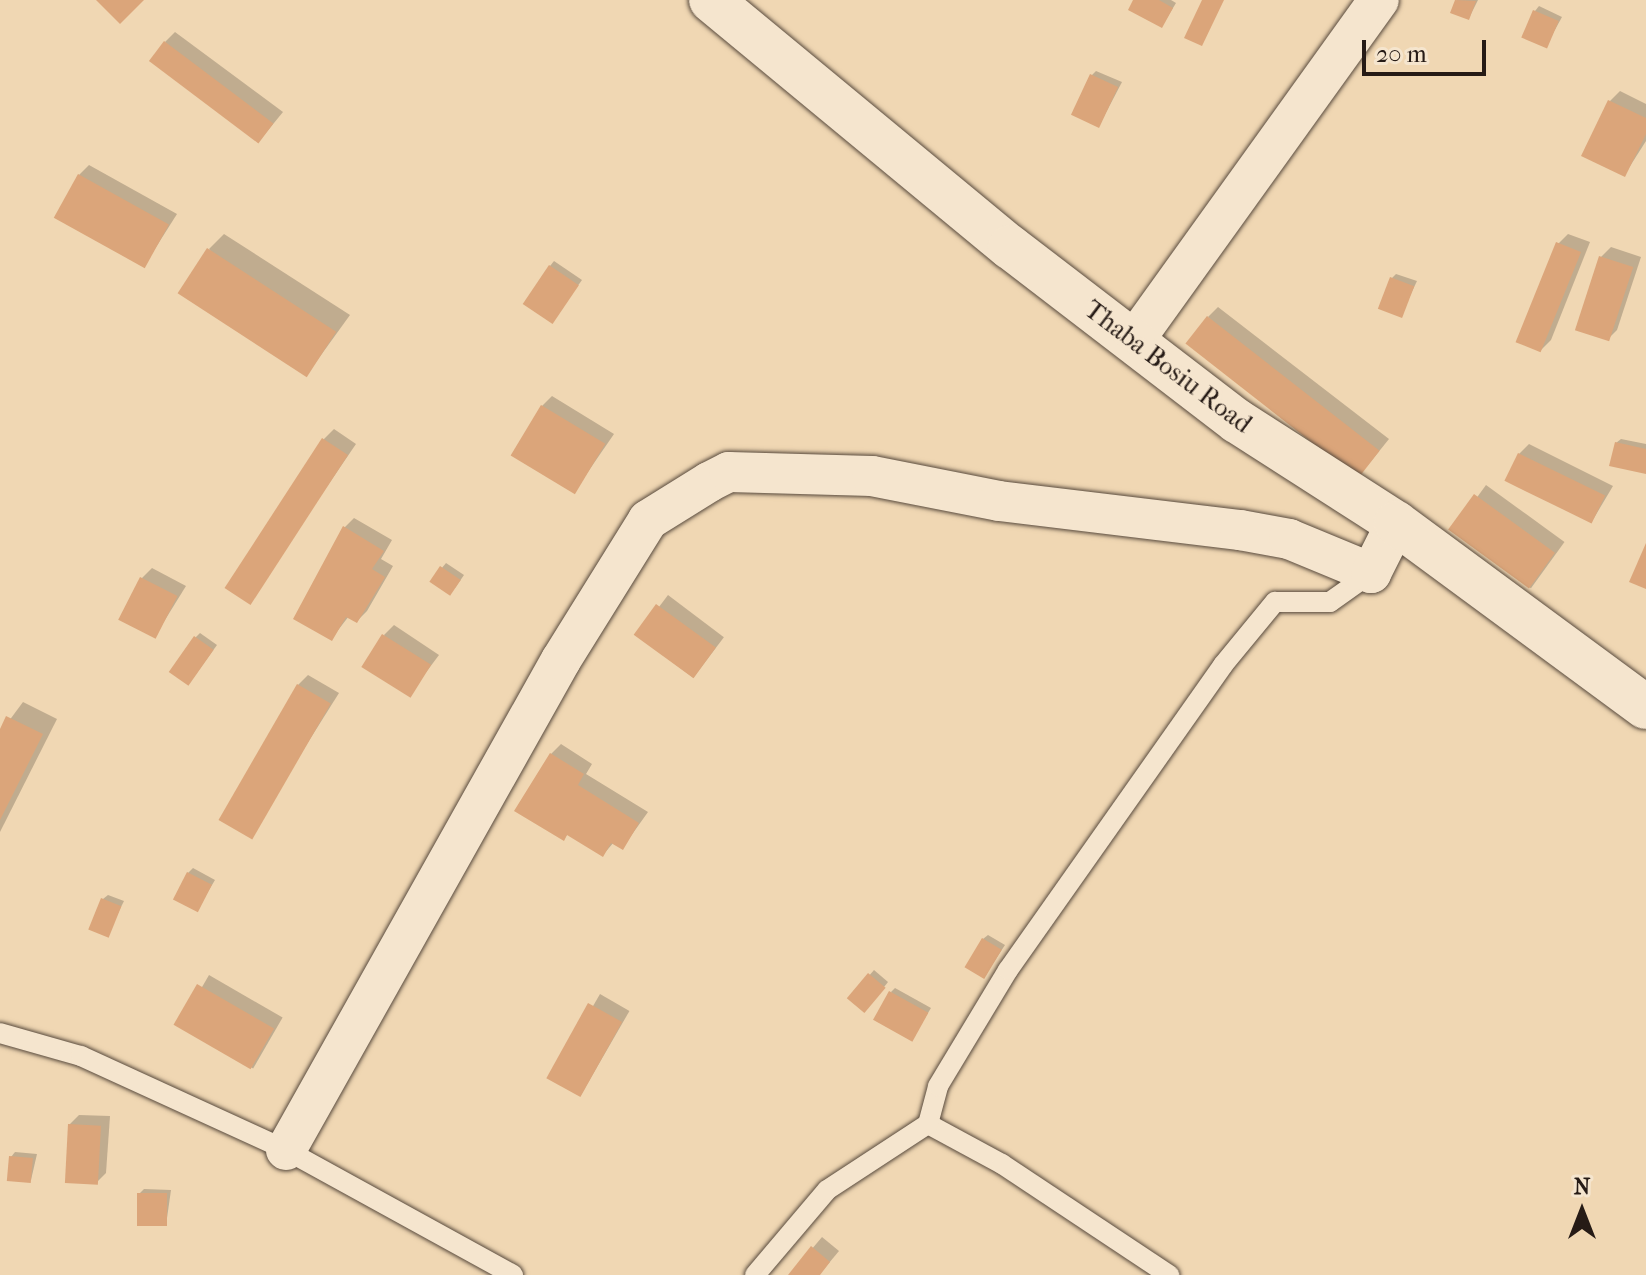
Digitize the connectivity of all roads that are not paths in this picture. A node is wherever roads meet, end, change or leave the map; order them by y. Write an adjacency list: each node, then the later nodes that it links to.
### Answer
1 (711, 0): 3 (street, Thaba Bosiu Road)
2 (1379, 0): 3 (street)
3 (1133, 342): 4 (street, Thaba Bosiu Road)
4 (1396, 523): 5 (street); 6 (street, Thaba Bosiu Road)
5 (1371, 573): 8 (lane); 9 (street)
6 (1646, 707)
7 (0, 1033): 9 (lane)
8 (928, 1124): 11 (lane); 12 (lane)
9 (286, 1150): 10 (lane)
10 (513, 1275)
11 (755, 1275)
12 (1169, 1275)

